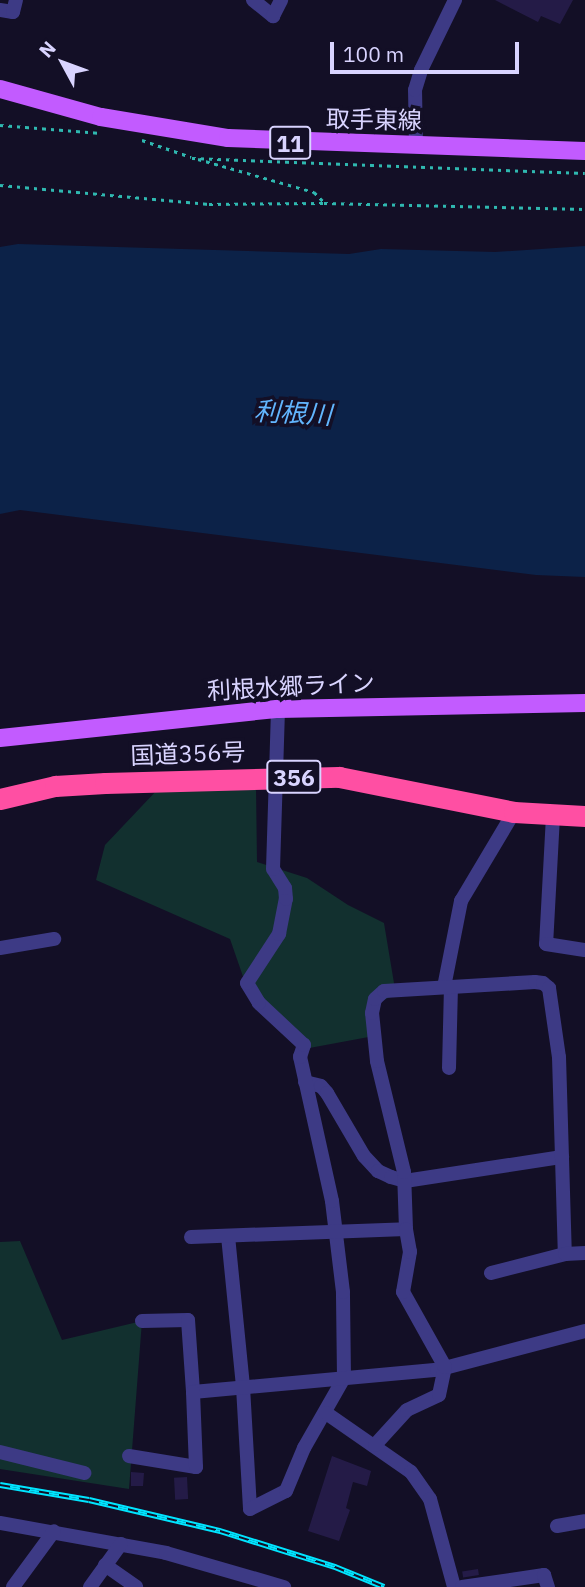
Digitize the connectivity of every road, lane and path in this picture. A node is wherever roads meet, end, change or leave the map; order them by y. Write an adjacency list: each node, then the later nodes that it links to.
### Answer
1 (16, 0): 5 (street)
2 (253, 0): 3 (street)
3 (281, 0)
4 (455, 0): 9 (street)
5 (0, 10)
6 (0, 89): 9 (main road, 取手東線 / 11)
7 (0, 125): 8 (path)
8 (104, 134)
9 (416, 146): 11 (main road, 取手東線 / 11)
10 (154, 147): 12 (path)
11 (585, 150)
12 (192, 158): 13 (path); 15 (path)
13 (585, 173)
14 (0, 185): 15 (path)
15 (324, 202): 16 (path)
16 (585, 209)
17 (585, 703): 18 (main road, 利根水郷ライン)
18 (278, 709): 19 (main road, 利根水郷ライン); 20 (street)
19 (0, 738)
20 (275, 777): 21 (highway, 国道356号 / 356); 22 (highway, 国道356号 / 356); 30 (street)
21 (0, 799)
22 (514, 812): 23 (highway, 国道356号 / 356); 28 (street)
23 (553, 816): 24 (highway, 国道356号 / 356); 27 (street)
24 (585, 816)
25 (54, 939): 26 (street)
26 (0, 948)
27 (585, 950)
28 (447, 987): 29 (street); 31 (street); 32 (street)
29 (449, 1068)
30 (305, 1082): 32 (street); 33 (street)
31 (562, 1157): 32 (street); 37 (street)
32 (405, 1181): 34 (street)
33 (335, 1229): 34 (street); 35 (street); 43 (street)
34 (407, 1229): 42 (street)
35 (228, 1236): 36 (street); 44 (street)
36 (191, 1237)
37 (565, 1254): 38 (street); 39 (street)
38 (585, 1254)
39 (491, 1273)
40 (142, 1321): 45 (street)
41 (585, 1331): 42 (street)
42 (445, 1367): 43 (street); 47 (street)
43 (344, 1378): 44 (street); 46 (street)
44 (243, 1387): 45 (street); 46 (street)
45 (193, 1392): 49 (street)
46 (326, 1413): 47 (street)
47 (374, 1445): 62 (street)
48 (0, 1452): 50 (street)
49 (129, 1456)
50 (84, 1473)
51 (585, 1521): 53 (street)
52 (0, 1523): 54 (street)
53 (557, 1526)
54 (54, 1531): 55 (street); 58 (street)
55 (121, 1544): 56 (street); 61 (street)
56 (105, 1565): 59 (street); 60 (street)
57 (482, 1586): 63 (street); 64 (street)
58 (13, 1587)
59 (90, 1587)
60 (136, 1587)
61 (284, 1587)
62 (454, 1587)
63 (462, 1587)
64 (548, 1587)

